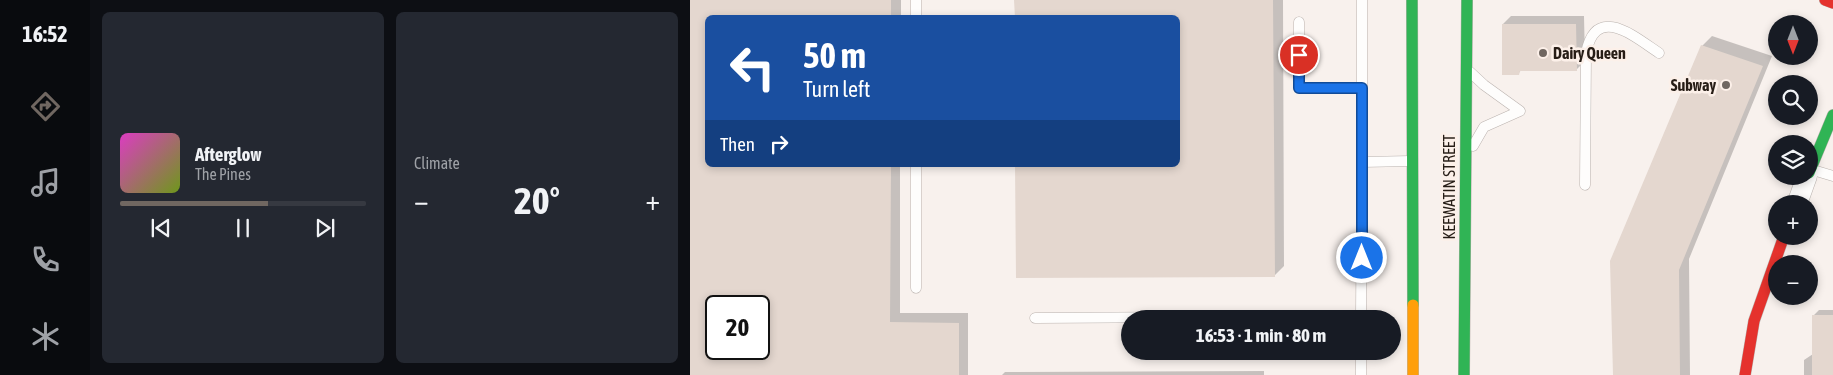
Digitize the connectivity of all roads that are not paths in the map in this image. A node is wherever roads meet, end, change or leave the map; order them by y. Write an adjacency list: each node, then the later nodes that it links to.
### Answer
1 (916, 0): 5 (lane)
2 (1362, 0): 9 (lane)
3 (1412, 0): 13 (main road)
4 (1466, 0): 8 (main road, KEEWATIN STREET)
5 (916, 15)
6 (1299, 22): 9 (lane)
7 (1659, 53): 18 (lane)
8 (1466, 68): 12 (main road, KEEWATIN STREET); 12 (lane)
9 (1362, 88): 14 (lane)
10 (1833, 116): 11 (main road)
11 (1818, 152)
12 (1466, 158): 27 (main road, KEEWATIN STREET)
13 (1412, 161): 14 (lane); 26 (main road)
14 (1362, 162): 21 (lane)
15 (916, 167): 20 (lane)
16 (1818, 174): 17 (lane)
17 (1833, 176)
18 (1585, 185)
19 (1780, 245): 28 (main road)
20 (916, 288)
21 (1361, 310)
22 (1035, 318): 23 (lane)
23 (1121, 318)
24 (1361, 360): 25 (lane)
25 (1361, 375)
26 (1413, 375)
27 (1464, 375)
28 (1745, 375)

